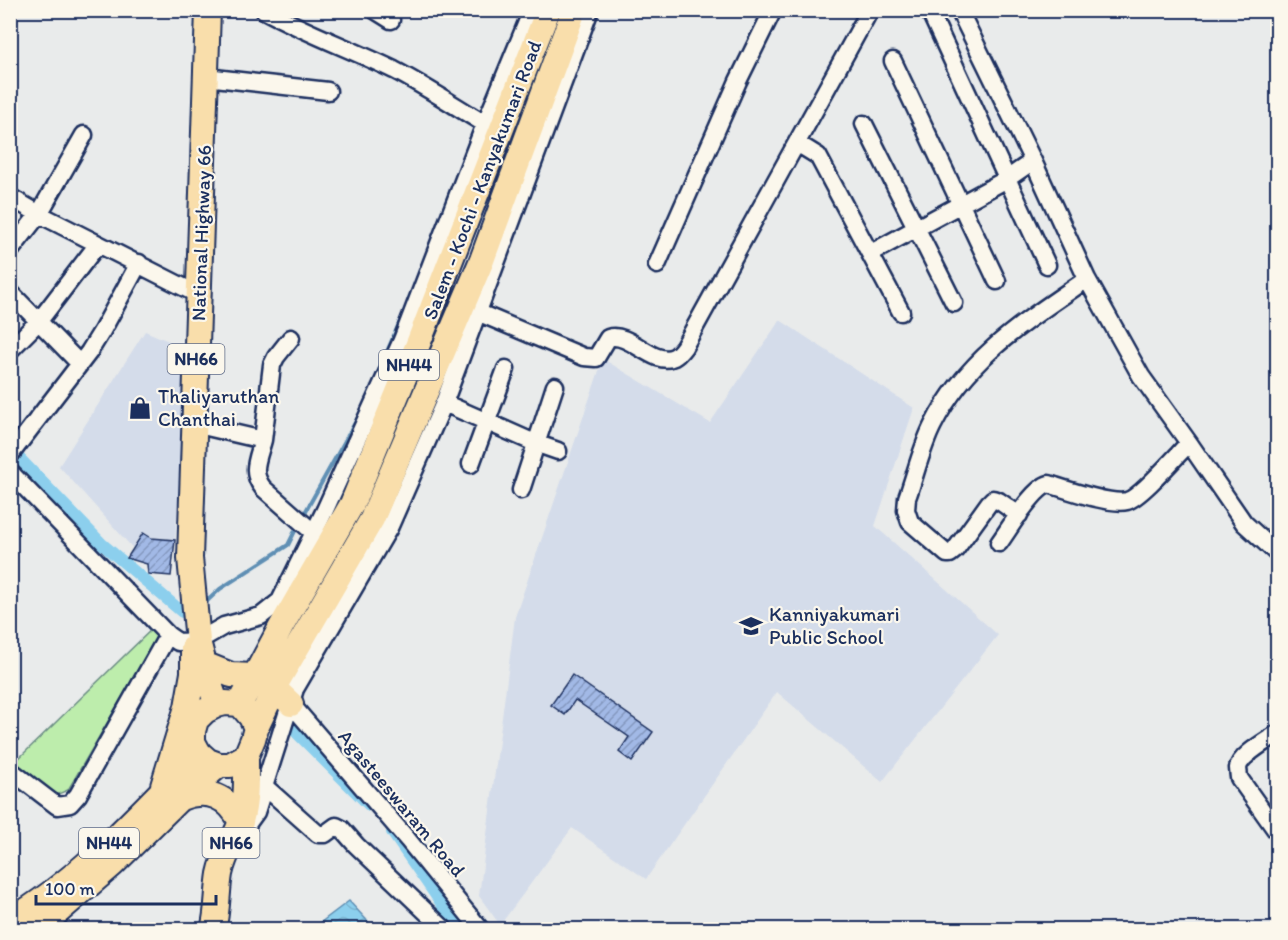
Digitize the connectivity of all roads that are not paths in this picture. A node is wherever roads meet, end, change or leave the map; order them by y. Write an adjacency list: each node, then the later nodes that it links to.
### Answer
1 (208, 10): 14 (highway, National Highway 66 / NH66)
2 (264, 10): 16 (street)
3 (375, 10): 12 (street)
4 (532, 10): 16 (street)
5 (548, 10): 62 (highway, Salem - Kochi - Kanyakumari Road / NH44)
6 (574, 10): 62 (highway, Salem - Kochi - Kanyakumari Road / NH44)
7 (590, 10): 37 (street)
8 (773, 10): 30 (street)
9 (870, 10): 19 (street)
10 (929, 10): 21 (street)
11 (959, 10): 20 (street)
12 (391, 20)
13 (893, 61): 23 (street)
14 (206, 77): 15 (street); 35 (highway, National Highway 66 / NH66)
15 (328, 92)
16 (485, 124): 57 (street)
17 (864, 124): 25 (street)
18 (84, 135): 24 (street)
19 (797, 143): 28 (street); 37 (street)
20 (1034, 161): 21 (street); 32 (street)
21 (1007, 179): 23 (street); 31 (street)
22 (10, 197): 24 (street)
23 (961, 204): 25 (street); 33 (street)
24 (39, 214): 26 (street); 27 (street)
25 (916, 228): 28 (street); 36 (street)
26 (98, 244): 29 (street); 39 (street)
27 (10, 251)
28 (871, 253): 38 (street)
29 (139, 263): 35 (street); 42 (street)
30 (657, 265)
31 (1047, 265)
32 (1087, 279): 50 (street); 56 (street)
33 (997, 281)
34 (10, 292): 39 (street)
35 (199, 295): 47 (highway, National Highway 66 / NH66)
36 (954, 303)
37 (477, 312): 45 (street)
38 (902, 312)
39 (39, 321): 41 (street); 42 (street)
40 (291, 338): 48 (street)
41 (10, 350)
42 (81, 364): 52 (street)
43 (506, 369): 46 (street)
44 (555, 386): 49 (street)
45 (444, 403): 46 (street); 62 (street)
46 (486, 422): 49 (street); 53 (street)
47 (194, 424): 48 (street); 61 (highway, National Highway 66 / NH66)
48 (263, 440): 57 (street)
49 (535, 443): 51 (street); 55 (street)
50 (1189, 443): 56 (street); 59 (street)
51 (558, 451)
52 (10, 454)
53 (471, 464)
54 (10, 472): 60 (street)
55 (521, 490)
56 (1019, 515): 58 (street)
57 (314, 533): 61 (street)
58 (999, 543)
59 (1278, 554)
60 (168, 634): 61 (street); 68 (street)
61 (199, 649): 62 (highway); 63 (highway, National Highway 66 / NH66); 70 (highway)
62 (273, 690): 63 (highway, Salem - Kochi - Kanyakumari Road / NH44); 64 (highway, NH44); 69 (street); 78 (street, Agasteeswaram Road)
63 (228, 705): 64 (highway); 67 (highway, NH44)
64 (256, 728): 66 (highway, NH44)
65 (1278, 733): 72 (street)
66 (246, 756): 67 (highway, NH44); 71 (highway, NH66)
67 (209, 759): 70 (highway, NH44)
68 (10, 770)
69 (264, 786): 73 (street); 75 (street)
70 (171, 795): 71 (highway); 74 (highway, NH44); 76 (highway, NH44)
71 (241, 822): 73 (highway, NH66)
72 (1278, 833)
73 (227, 851): 77 (highway, NH66)
74 (10, 921)
75 (443, 928)
76 (37, 930)
77 (213, 930)
78 (481, 930)

